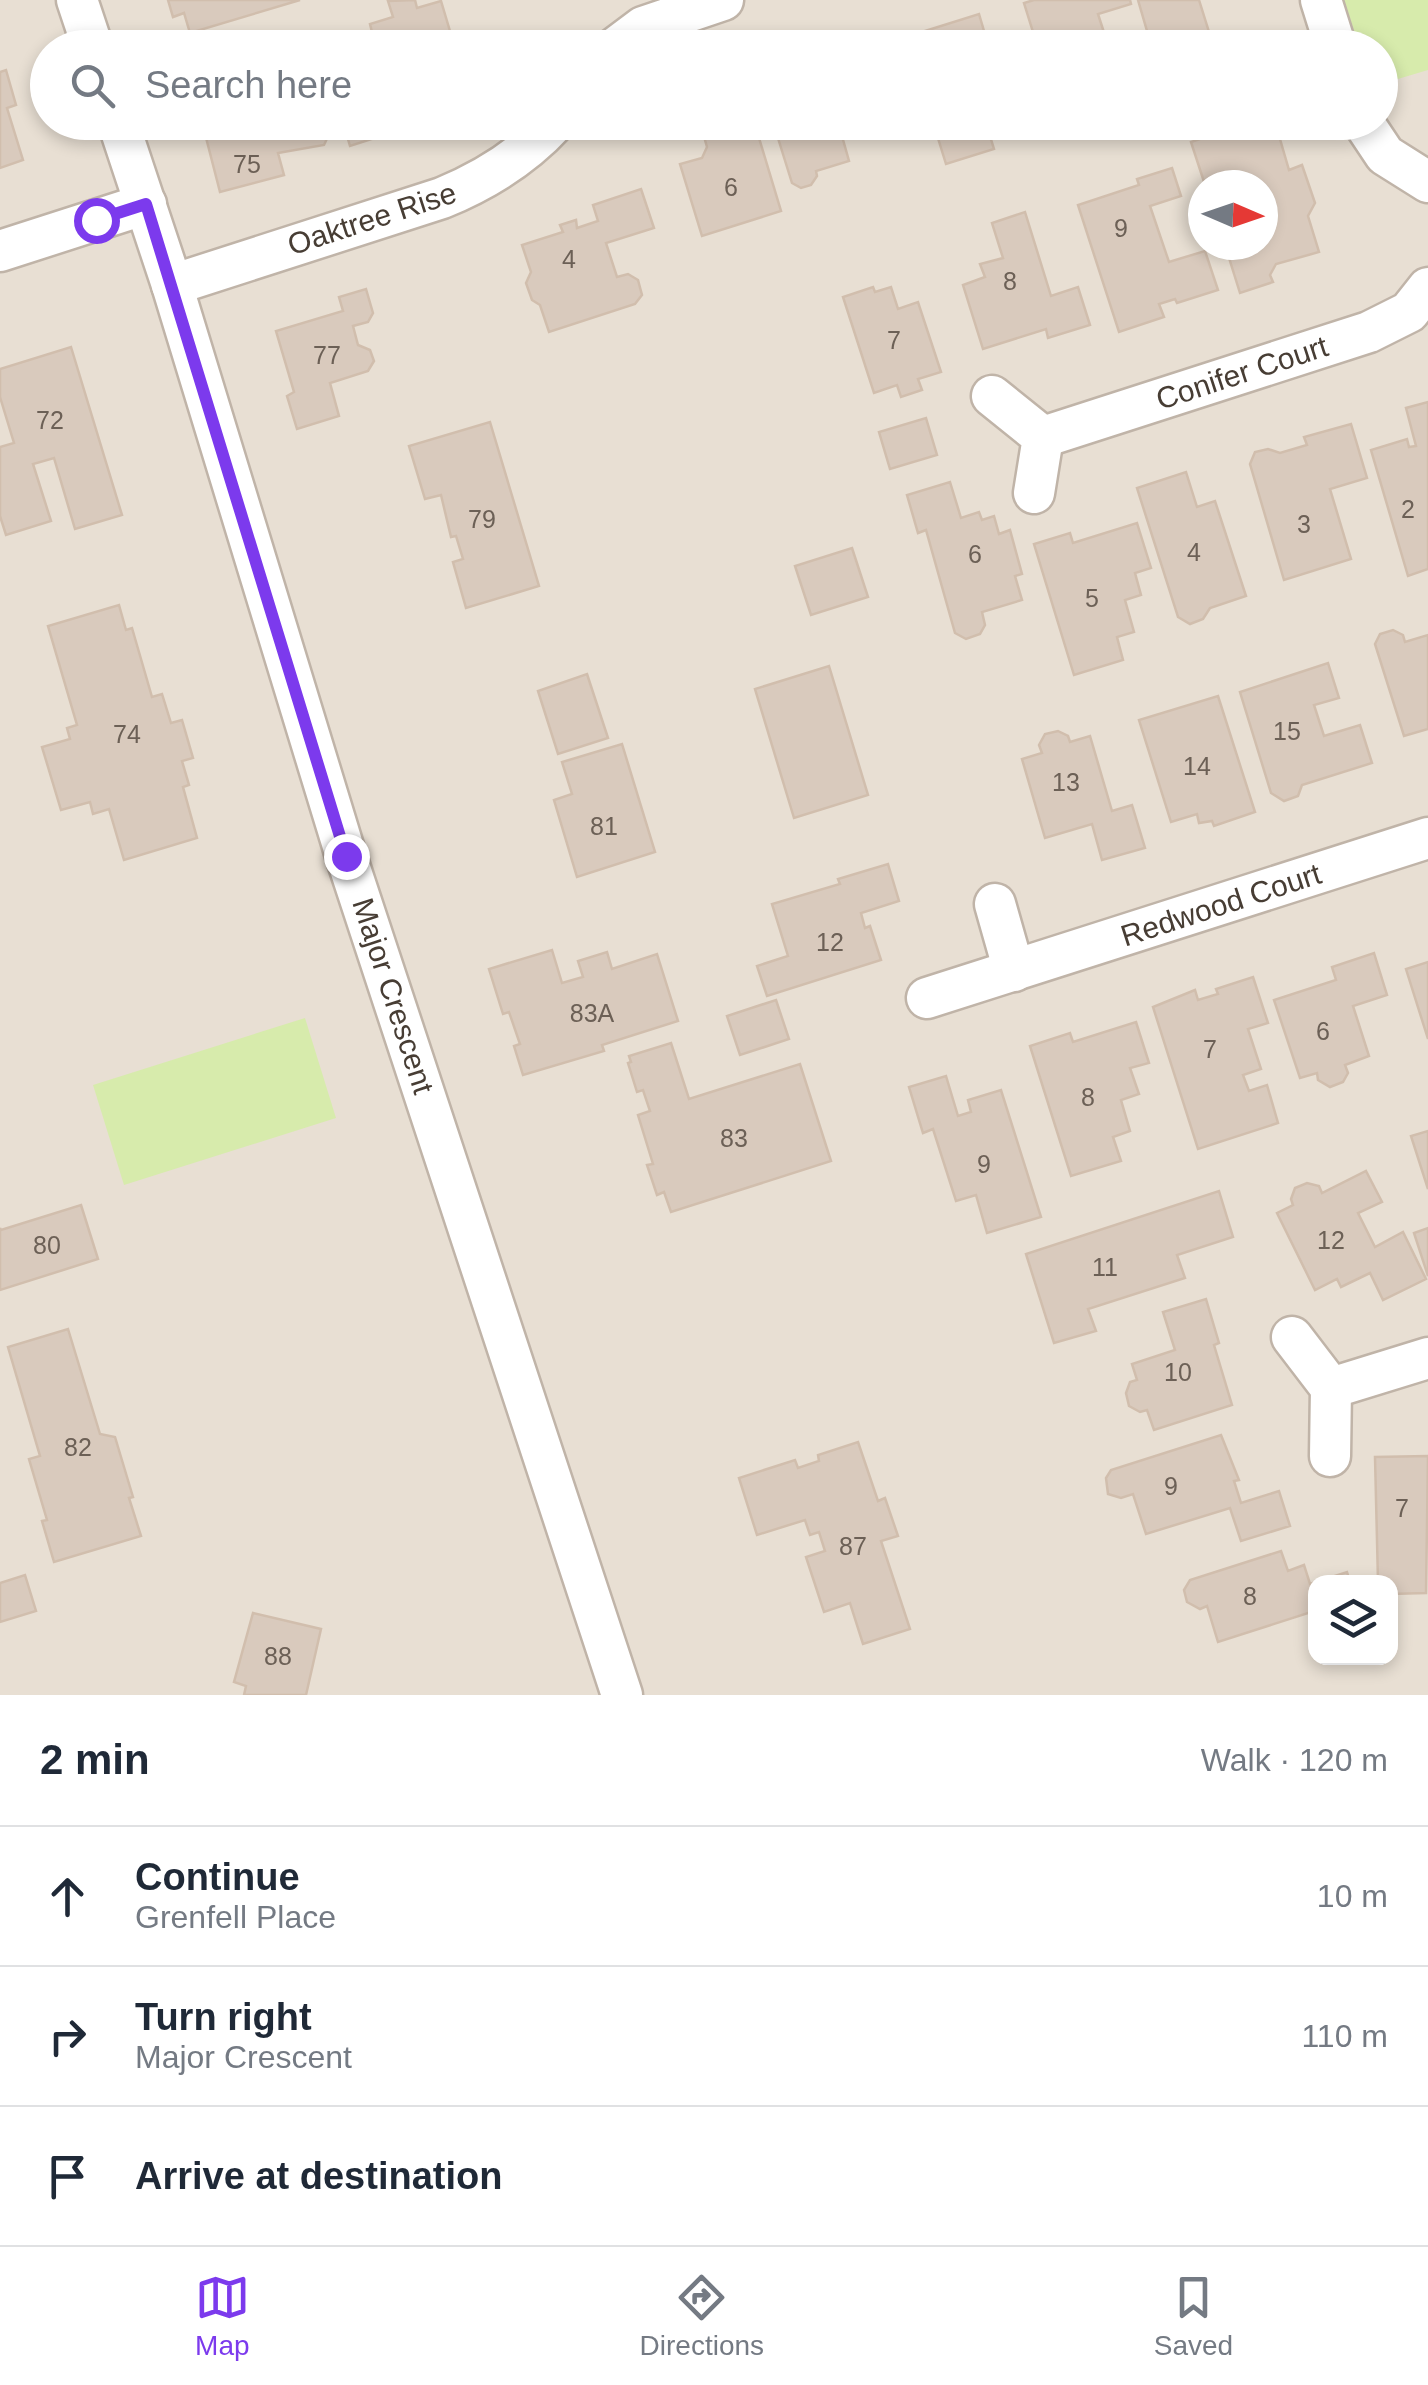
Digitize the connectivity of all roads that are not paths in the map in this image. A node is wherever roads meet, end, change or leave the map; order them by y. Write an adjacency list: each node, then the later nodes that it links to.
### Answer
1 (77, 0): 4 (street)
2 (723, 0): 5 (street)
3 (1321, 0): 6 (street)
4 (87, 30)
5 (639, 30)
6 (1330, 30)
7 (124, 140): 11 (street, Major Crescent)
8 (538, 140): 13 (street, Oaktree Rise)
9 (1375, 140): 10 (street)
10 (1428, 182)
11 (146, 204): 12 (street); 13 (street, Major Crescent)
12 (0, 251)
13 (172, 285): 26 (street, Major Crescent)
14 (1428, 288): 16 (street, Conifer Court)
15 (992, 396): 16 (street)
16 (1043, 437): 17 (street)
17 (1034, 492)
18 (1428, 838): 20 (street, Redwood Court)
19 (995, 904): 20 (street)
20 (1014, 971): 21 (street, Redwood Court)
21 (926, 998)
22 (1292, 1338): 24 (street)
23 (1428, 1358): 24 (street)
24 (1331, 1388): 25 (street)
25 (1330, 1456)
26 (622, 1695)

